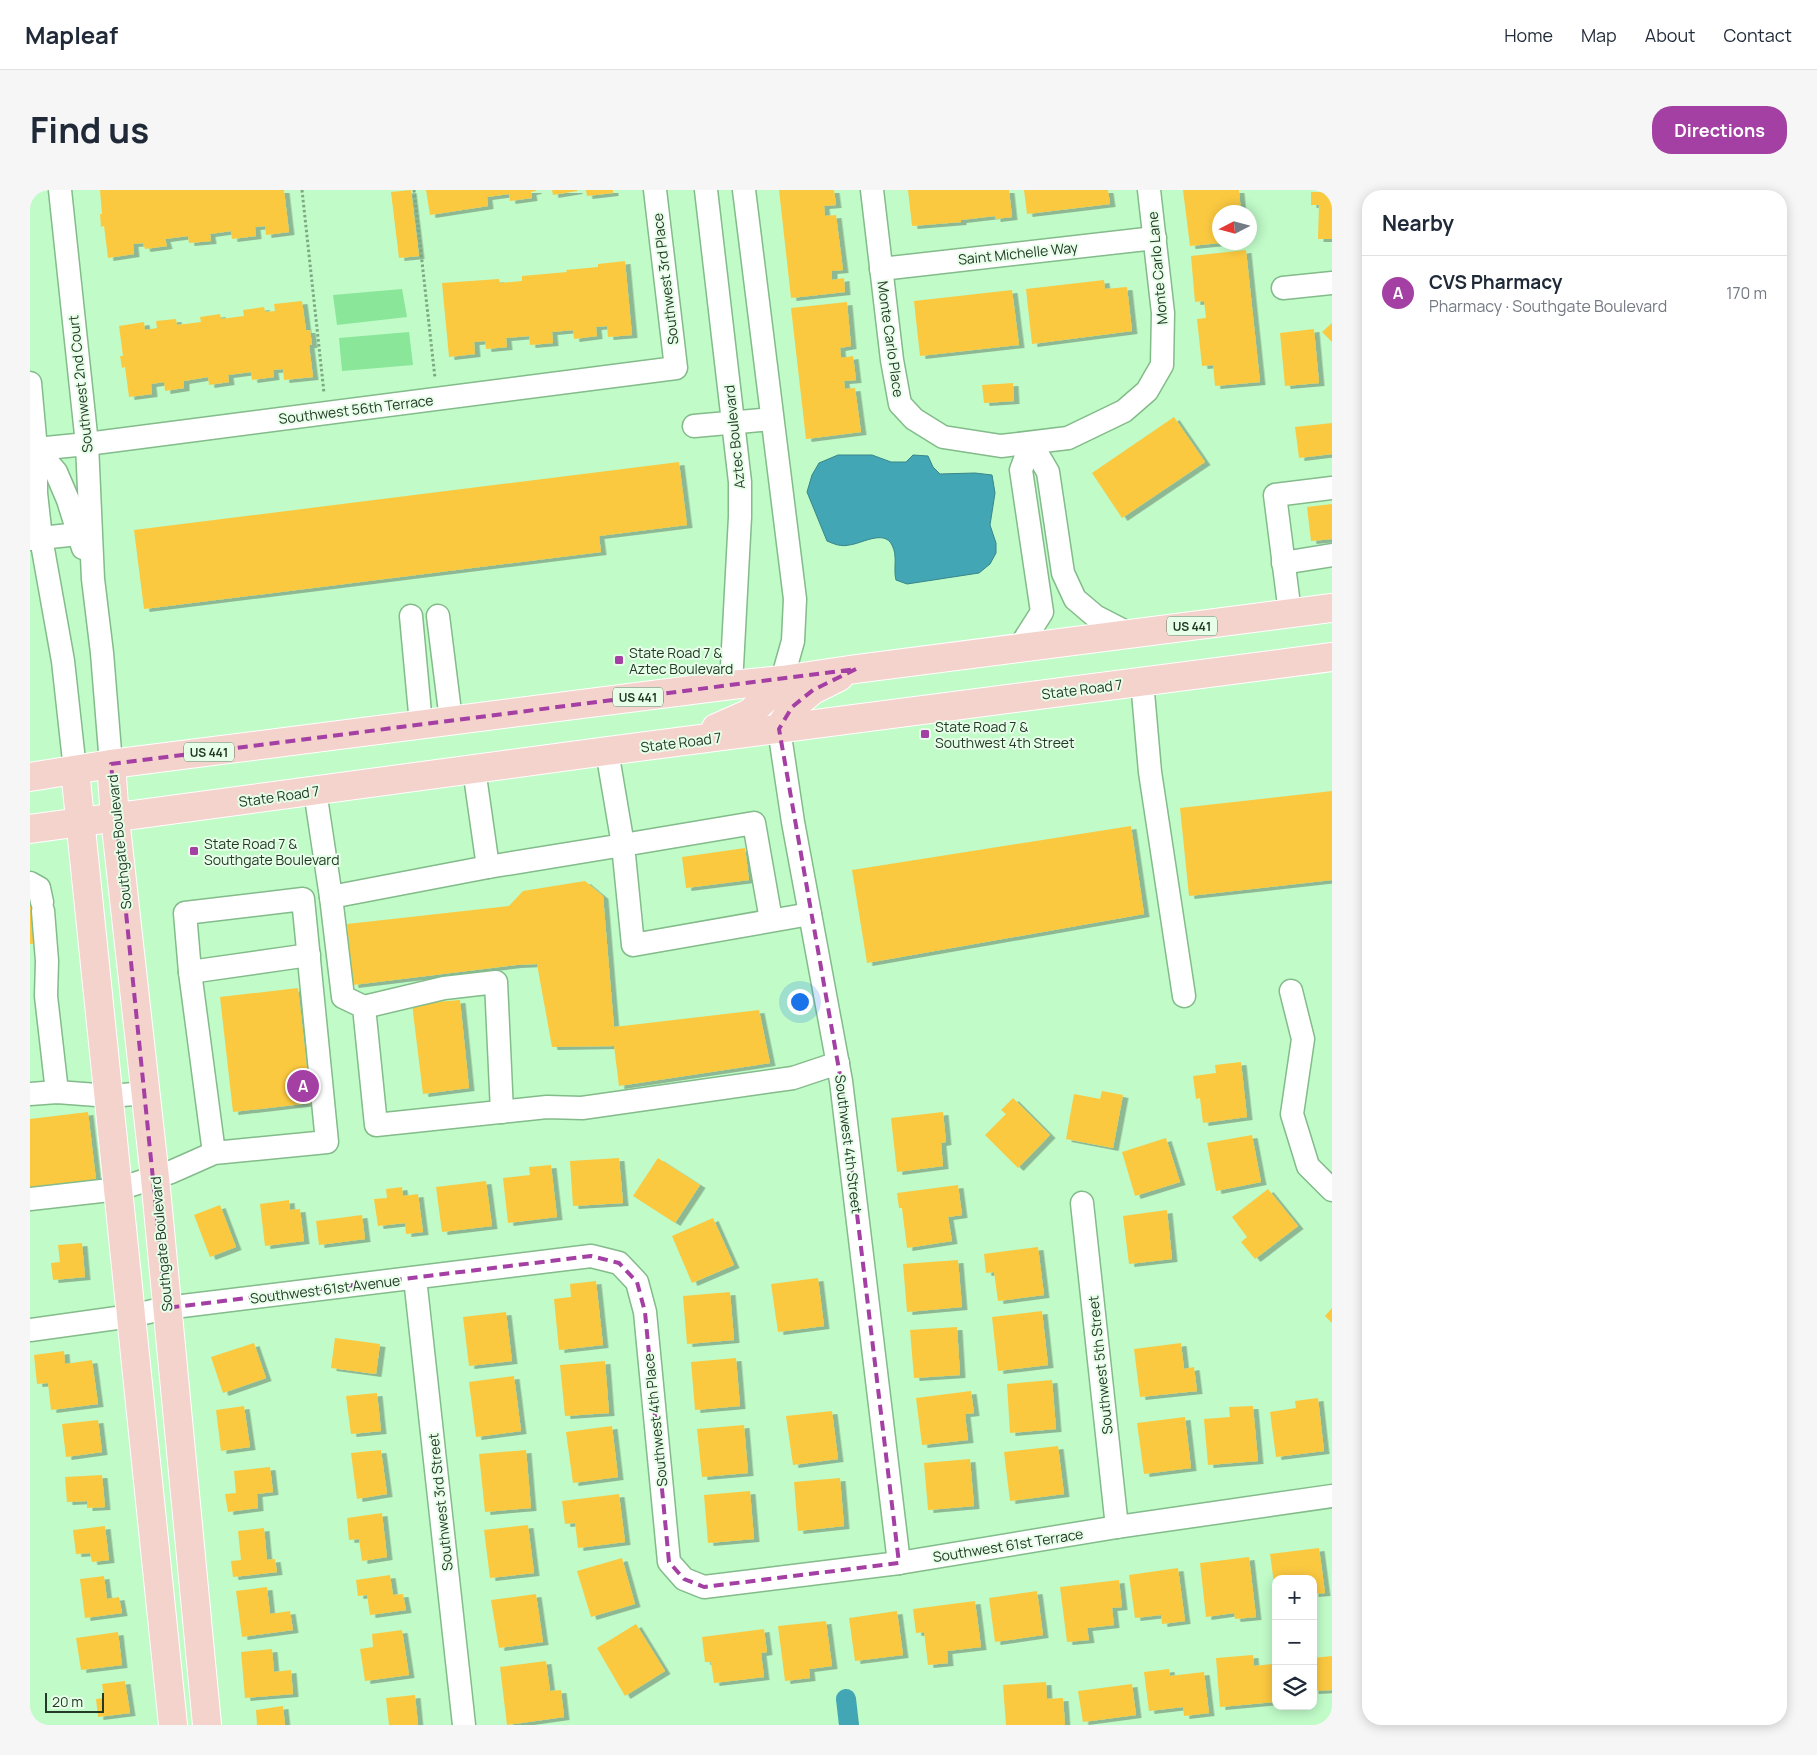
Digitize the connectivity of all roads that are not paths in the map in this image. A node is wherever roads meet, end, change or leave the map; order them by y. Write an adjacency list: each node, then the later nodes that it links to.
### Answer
1 (60, 190): 17 (street, Southwest 2nd Court)
2 (654, 190): 11 (street, Southwest 3rd Place)
3 (706, 190): 14 (street, Aztec Boulevard)
4 (744, 190): 13 (street)
5 (872, 190): 8 (street, Monte Carlo Place)
6 (1149, 190): 7 (street, Monte Carlo Lane)
7 (1155, 238): 8 (street, Saint Michelle Way); 16 (street, Monte Carlo Lane)
8 (881, 269): 16 (street, Monte Carlo Place)
9 (1332, 283): 10 (street)
10 (1284, 288)
11 (676, 368): 17 (street, Southwest 56th Terrace)
12 (30, 383): 18 (street)
13 (772, 419): 14 (street); 35 (street)
14 (733, 422): 15 (street); 37 (street, Aztec Boulevard)
15 (694, 426)
16 (1031, 443): 20 (street); 21 (street)
17 (87, 444): 18 (street, Southwest 56th Terrace); 26 (street, Southwest 2nd Court)
18 (36, 449): 22 (street, Southwest 2nd Court); 23 (street)
19 (1332, 488): 25 (street)
20 (1053, 504): 21 (street); 31 (street)
21 (1027, 507): 32 (street)
22 (79, 534): 23 (street); 26 (street, Southwest 2nd Court)
23 (36, 538): 45 (street)
24 (1332, 555): 25 (street)
25 (1283, 563): 28 (street)
26 (93, 579): 43 (street, Southwest 2nd Court)
27 (1332, 608): 28 (main road, US 441)
28 (1290, 614): 31 (main road, US 441)
29 (411, 616): 39 (street)
30 (438, 616): 38 (street)
31 (1130, 634): 32 (main road, US 441)
32 (1019, 648): 34 (main road, US 441)
33 (1332, 657): 36 (main road, State Road 7)
34 (856, 669): 35 (main road, US 441); 40 (main road)
35 (782, 680): 37 (main road, US 441); 41 (main road)
36 (1142, 682): 40 (main road, State Road 7); 62 (street)
37 (731, 685): 38 (main road, US 441)
38 (451, 720): 39 (main road, US 441)
39 (421, 724): 43 (main road, US 441)
40 (779, 729): 41 (main road, State Road 7); 55 (street, Southwest 4th Street)
41 (684, 742): 42 (main road, State Road 7)
42 (607, 751): 44 (main road, State Road 7); 51 (street)
43 (111, 764): 45 (main road, US 441); 48 (main road, Southgate Boulevard)
44 (474, 769): 47 (main road, State Road 7); 52 (street)
45 (75, 770): 46 (main road, US 441); 49 (main road)
46 (30, 777)
47 (315, 791): 48 (main road, State Road 7); 54 (street)
48 (115, 818): 49 (main road, State Road 7); 66 (main road, Southgate Boulevard)
49 (81, 822): 50 (main road, State Road 7); 68 (main road)
50 (30, 829)
51 (623, 845): 52 (street); 56 (street); 56 (street)
52 (488, 866): 54 (street)
53 (30, 883): 61 (street)
54 (331, 897): 63 (street)
55 (810, 914): 56 (street); 64 (street, Southwest 4th Street)
56 (771, 920)
57 (309, 955): 58 (street); 58 (street); 70 (street)
58 (190, 972): 70 (street)
59 (30, 974): 61 (street)
60 (1291, 991): 73 (street)
61 (46, 996): 65 (street)
62 (1184, 996)
63 (364, 1007): 69 (street); 69 (street)
64 (838, 1063): 69 (street); 83 (street, Southwest 4th Street)
65 (57, 1092): 67 (street); 68 (street)
66 (146, 1093): 68 (street); 71 (main road, Southgate Boulevard)
67 (30, 1094)
68 (110, 1096): 72 (main road)
69 (502, 1112)
70 (214, 1153): 71 (street)
71 (155, 1178): 72 (street); 78 (main road, Southgate Boulevard)
72 (119, 1189): 74 (street); 79 (main road)
73 (1332, 1190)
74 (30, 1199)
75 (1082, 1203): 82 (street, Southwest 5th Street)
76 (620, 1263): 77 (street, Southwest 61st Avenue); 84 (street, Southwest 4th Place)
77 (415, 1278): 78 (street, Southwest 61st Avenue); 87 (street, Southwest 3rd Street)
78 (166, 1308): 79 (street, Southwest 61st Avenue); 86 (main road, Southgate Boulevard)
79 (130, 1316): 80 (street, Southwest 61st Avenue); 85 (main road)
80 (30, 1330)
81 (1332, 1496): 82 (street, Southwest 61st Terrace)
82 (1117, 1526): 83 (street, Southwest 61st Terrace)
83 (900, 1563): 84 (street, Southwest 61st Terrace)
84 (684, 1579)
85 (173, 1725)
86 (207, 1725)
87 (464, 1725)

